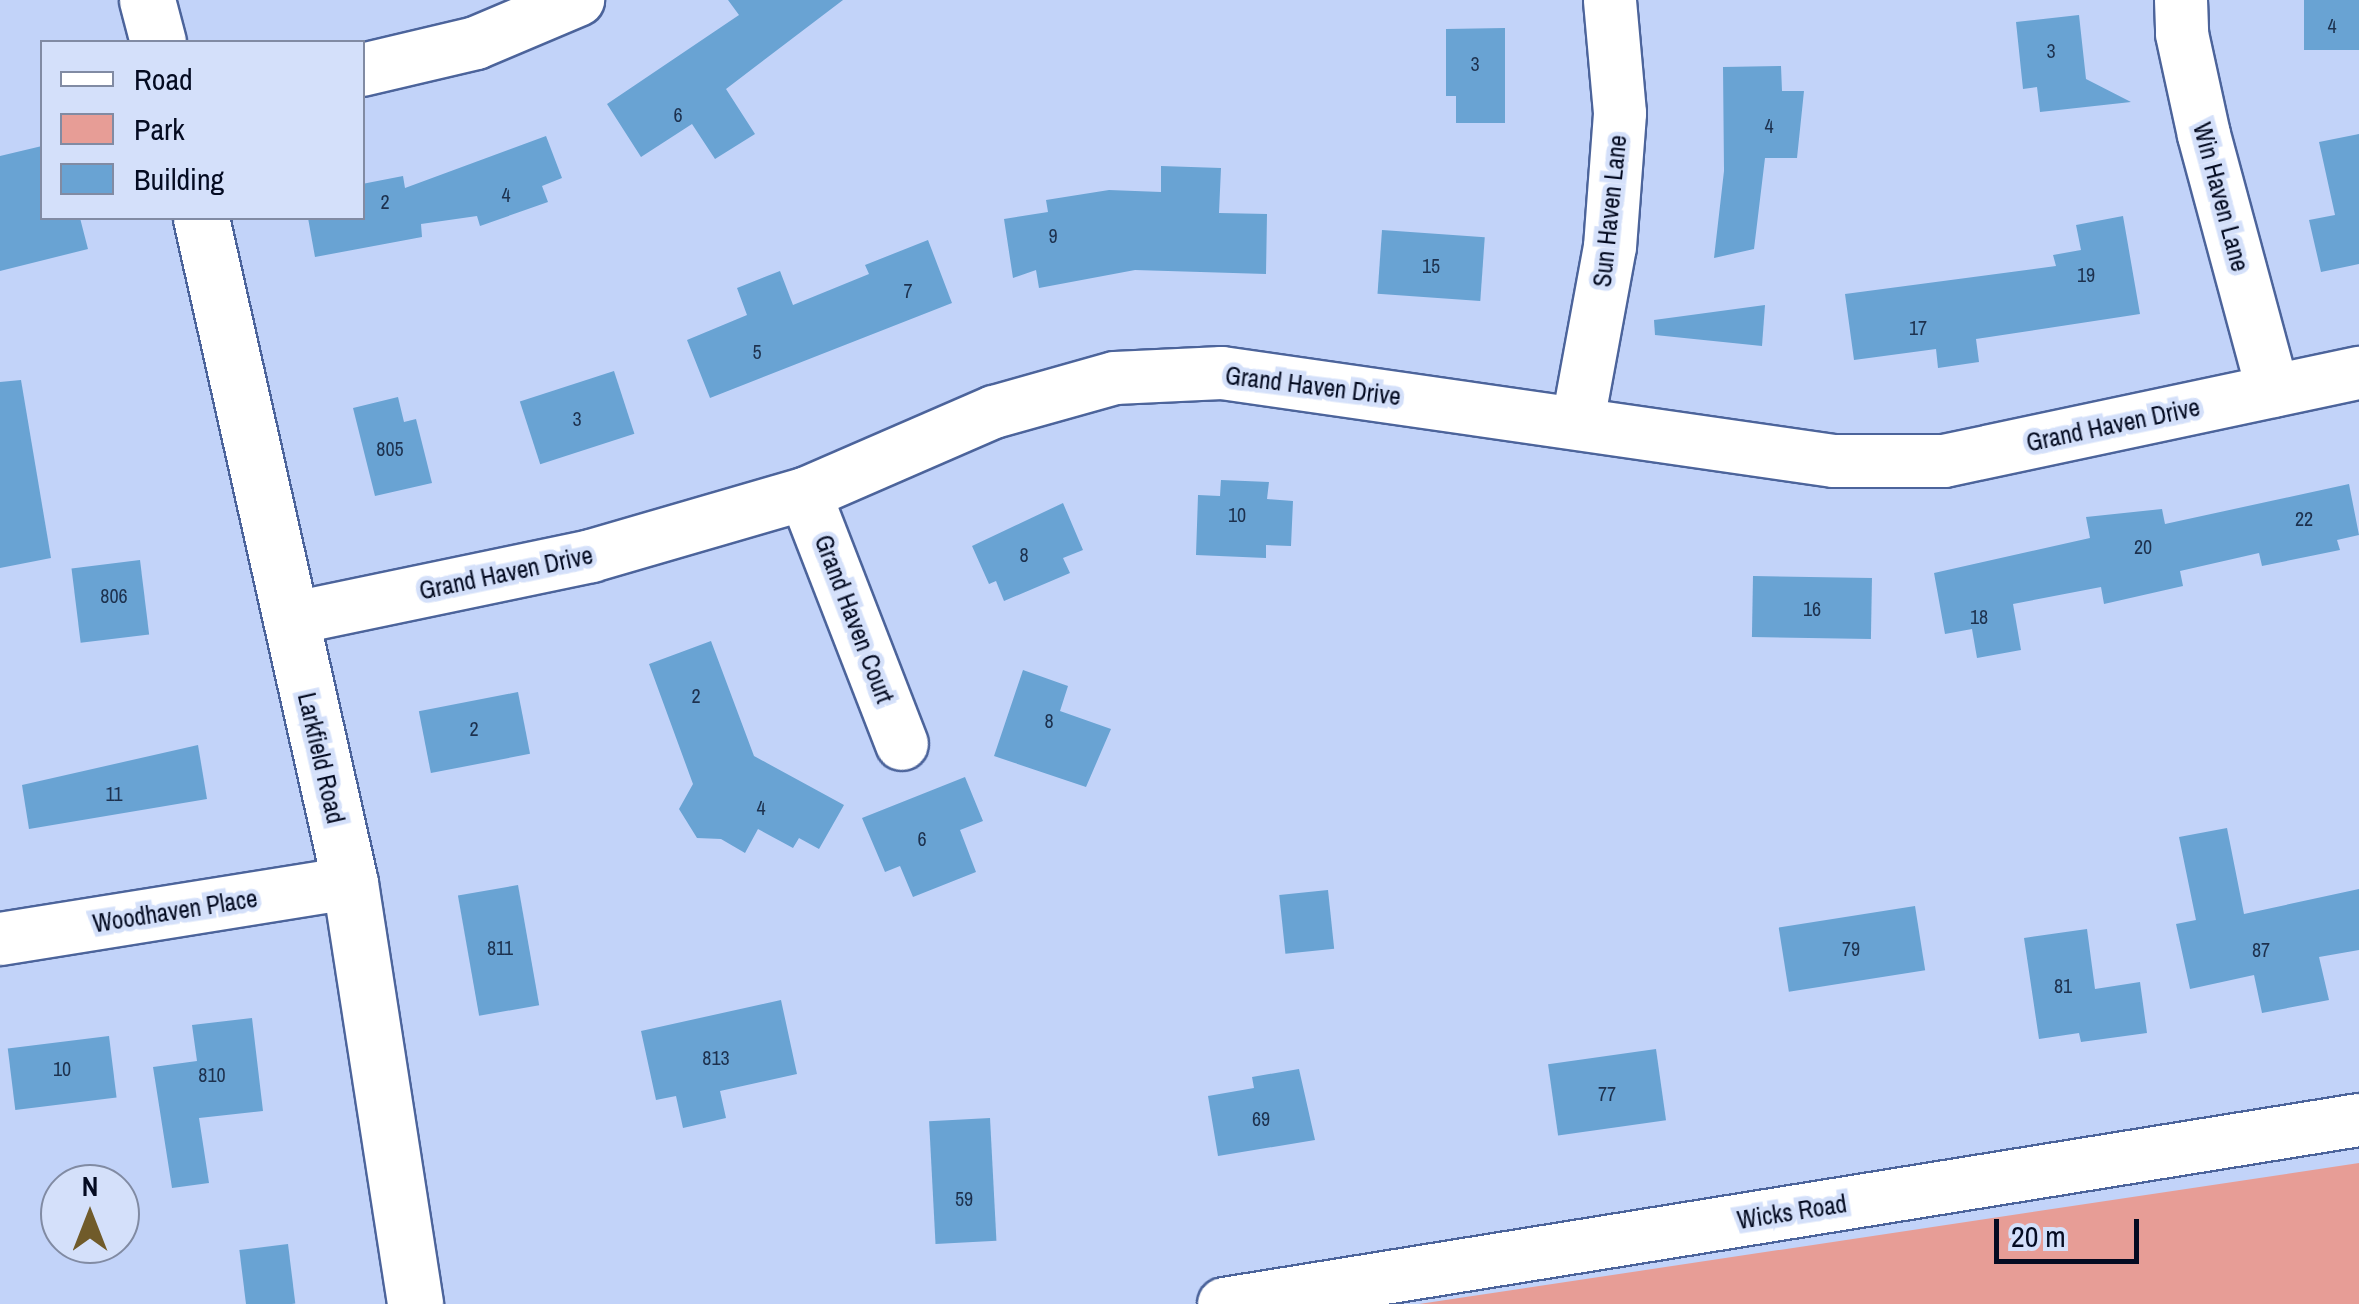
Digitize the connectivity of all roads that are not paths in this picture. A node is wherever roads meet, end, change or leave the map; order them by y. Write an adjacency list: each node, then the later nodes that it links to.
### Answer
1 (148, 0): 5 (main road)
2 (578, 0): 6 (street)
3 (1610, 0): 10 (street, Sun Haven Lane)
4 (2181, 0): 9 (street, Win Haven Lane)
5 (158, 40)
6 (365, 69)
7 (200, 220): 12 (main road, Larkfield Road)
8 (2359, 373): 9 (street, Grand Haven Drive)
9 (2273, 391): 10 (street, Grand Haven Drive)
10 (1578, 421): 11 (street, Grand Haven Drive)
11 (804, 494): 12 (street, Grand Haven Drive); 13 (street, Grand Haven Court)
12 (290, 619): 14 (main road, Larkfield Road)
13 (902, 744)
14 (350, 883): 15 (street, Woodhaven Place); 17 (main road, Larkfield Road)
15 (0, 939)
16 (2359, 1120): 18 (street, Wicks Road)
17 (415, 1304)
18 (1224, 1304)

